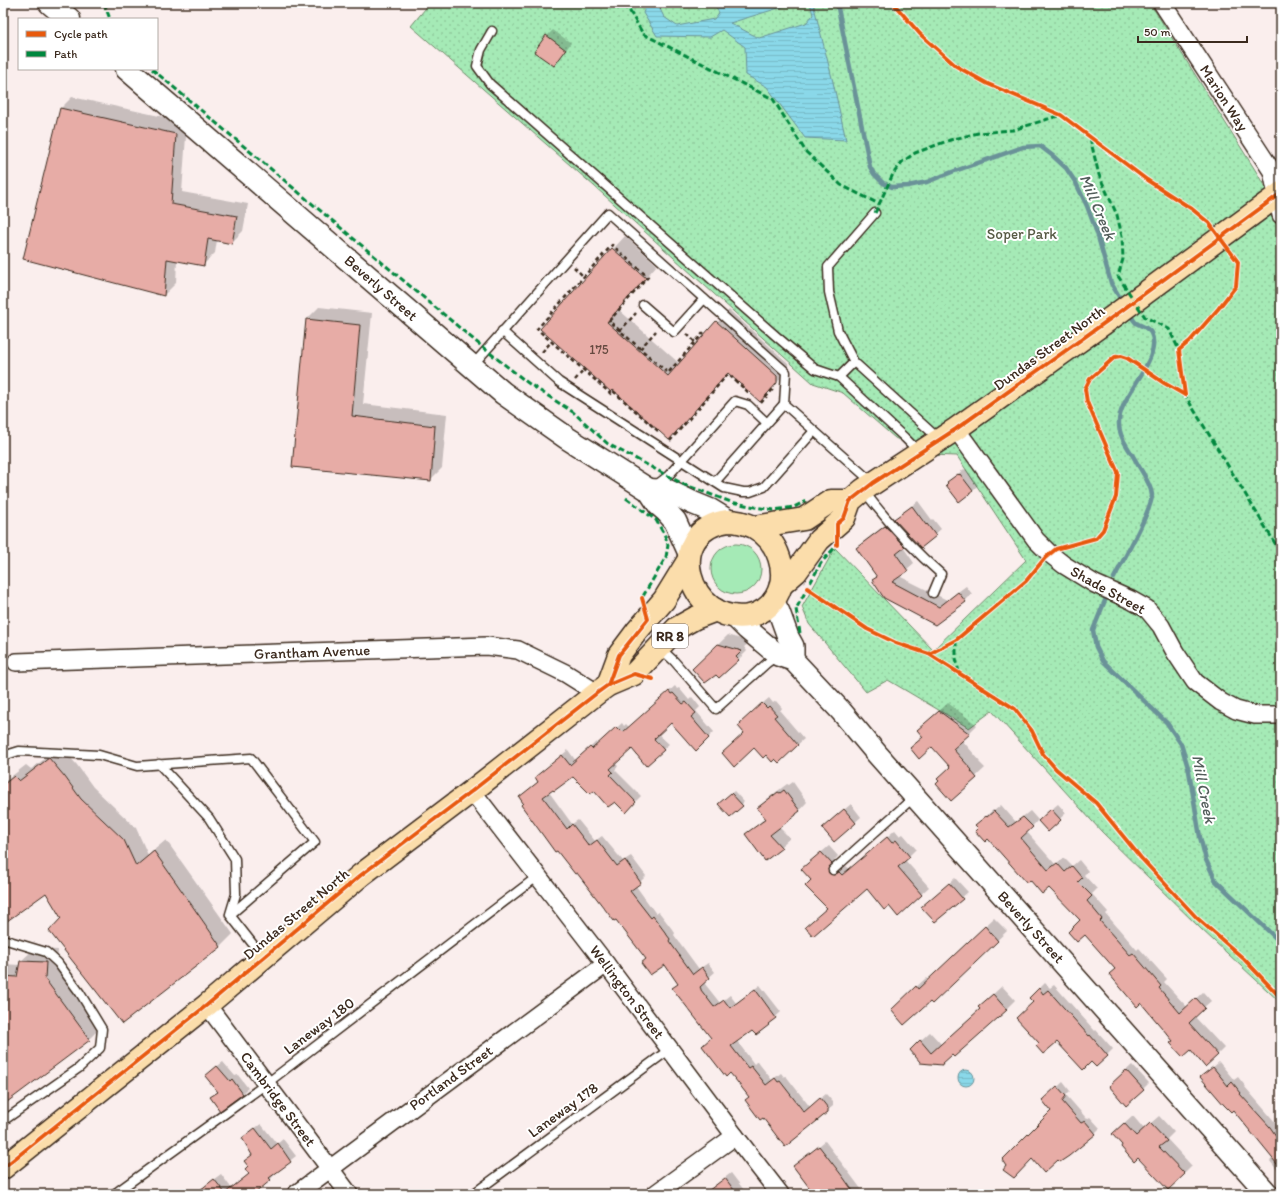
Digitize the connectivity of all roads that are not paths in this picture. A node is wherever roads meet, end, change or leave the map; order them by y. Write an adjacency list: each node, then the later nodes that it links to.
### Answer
1 (50, 3): 3 (main road)
2 (1162, 3): 6 (street, Marion Way)
3 (67, 18)
4 (492, 31): 13 (lane)
5 (128, 70): 12 (main road, Beverly Street)
6 (1280, 201): 17 (main road, Dundas Street North)
7 (875, 213): 11 (lane)
8 (704, 299): 9 (lane); 10 (lane); 14 (lane)
9 (643, 304)
10 (502, 332): 12 (lane); 19 (lane)
11 (854, 362): 13 (lane); 17 (lane)
12 (472, 366): 21 (main road, Beverly Street)
13 (838, 377): 18 (lane)
14 (784, 404): 15 (lane); 16 (lane)
15 (767, 422): 19 (lane); 20 (lane)
16 (814, 430): 20 (lane); 22 (lane)
17 (948, 434): 18 (main road, Dundas Street North); 33 (street, Shade Street)
18 (920, 453): 22 (main road, Dundas Street North)
19 (682, 461): 20 (lane); 21 (lane)
20 (715, 482)
21 (649, 490): 23 (main road, Beverly Street); 25 (main road, Beverly Street)
22 (862, 492): 24 (main road); 26 (main road); 27 (lane)
23 (728, 521): 24 (main road); 25 (main road)
24 (755, 527): 26 (main road)
25 (689, 557): 28 (main road); 32 (main road, RR 8)
26 (777, 593): 28 (main road); 30 (street)
27 (933, 593)
28 (725, 613): 29 (main road, Dundas Street North / RR 8); 30 (street, Beverly Street)
29 (659, 647): 30 (lane); 32 (main road, Dundas Street North / RR 8)
30 (785, 658): 37 (street, Beverly Street)
31 (16, 662): 32 (street, Grantham Avenue)
32 (603, 689): 36 (main road, Dundas Street North / RR 8)
33 (1281, 715)
34 (3, 756): 35 (lane)
35 (160, 764): 40 (lane); 40 (lane)
36 (472, 791): 39 (street, Wellington Street); 42 (main road, Dundas Street North / RR 8)
37 (915, 796): 38 (lane); 57 (street, Beverly Street)
38 (833, 870)
39 (538, 876): 43 (street, Wellington Street); 46 (lane, Laneway 180)
40 (230, 914): 42 (lane)
41 (3, 940): 47 (lane)
42 (263, 958): 44 (main road, Dundas Street North / RR 8)
43 (606, 964): 45 (street, Wellington Street); 50 (street, Portland Street)
44 (207, 1005): 46 (street, Cambridge Street); 49 (main road, Dundas Street North / RR 8)
45 (670, 1049): 48 (street, Wellington Street); 54 (lane, Laneway 178)
46 (266, 1084): 50 (street, Cambridge Street); 51 (lane, Laneway 180)
47 (3, 1120)
48 (735, 1136): 55 (street); 56 (street, Wellington Street)
49 (3, 1168)
50 (330, 1168): 52 (street, Portland Street); 53 (street, Cambridge Street)
51 (114, 1194)
52 (296, 1194)
53 (349, 1194)
54 (473, 1194)
55 (655, 1194)
56 (780, 1194)
57 (1268, 1194)

